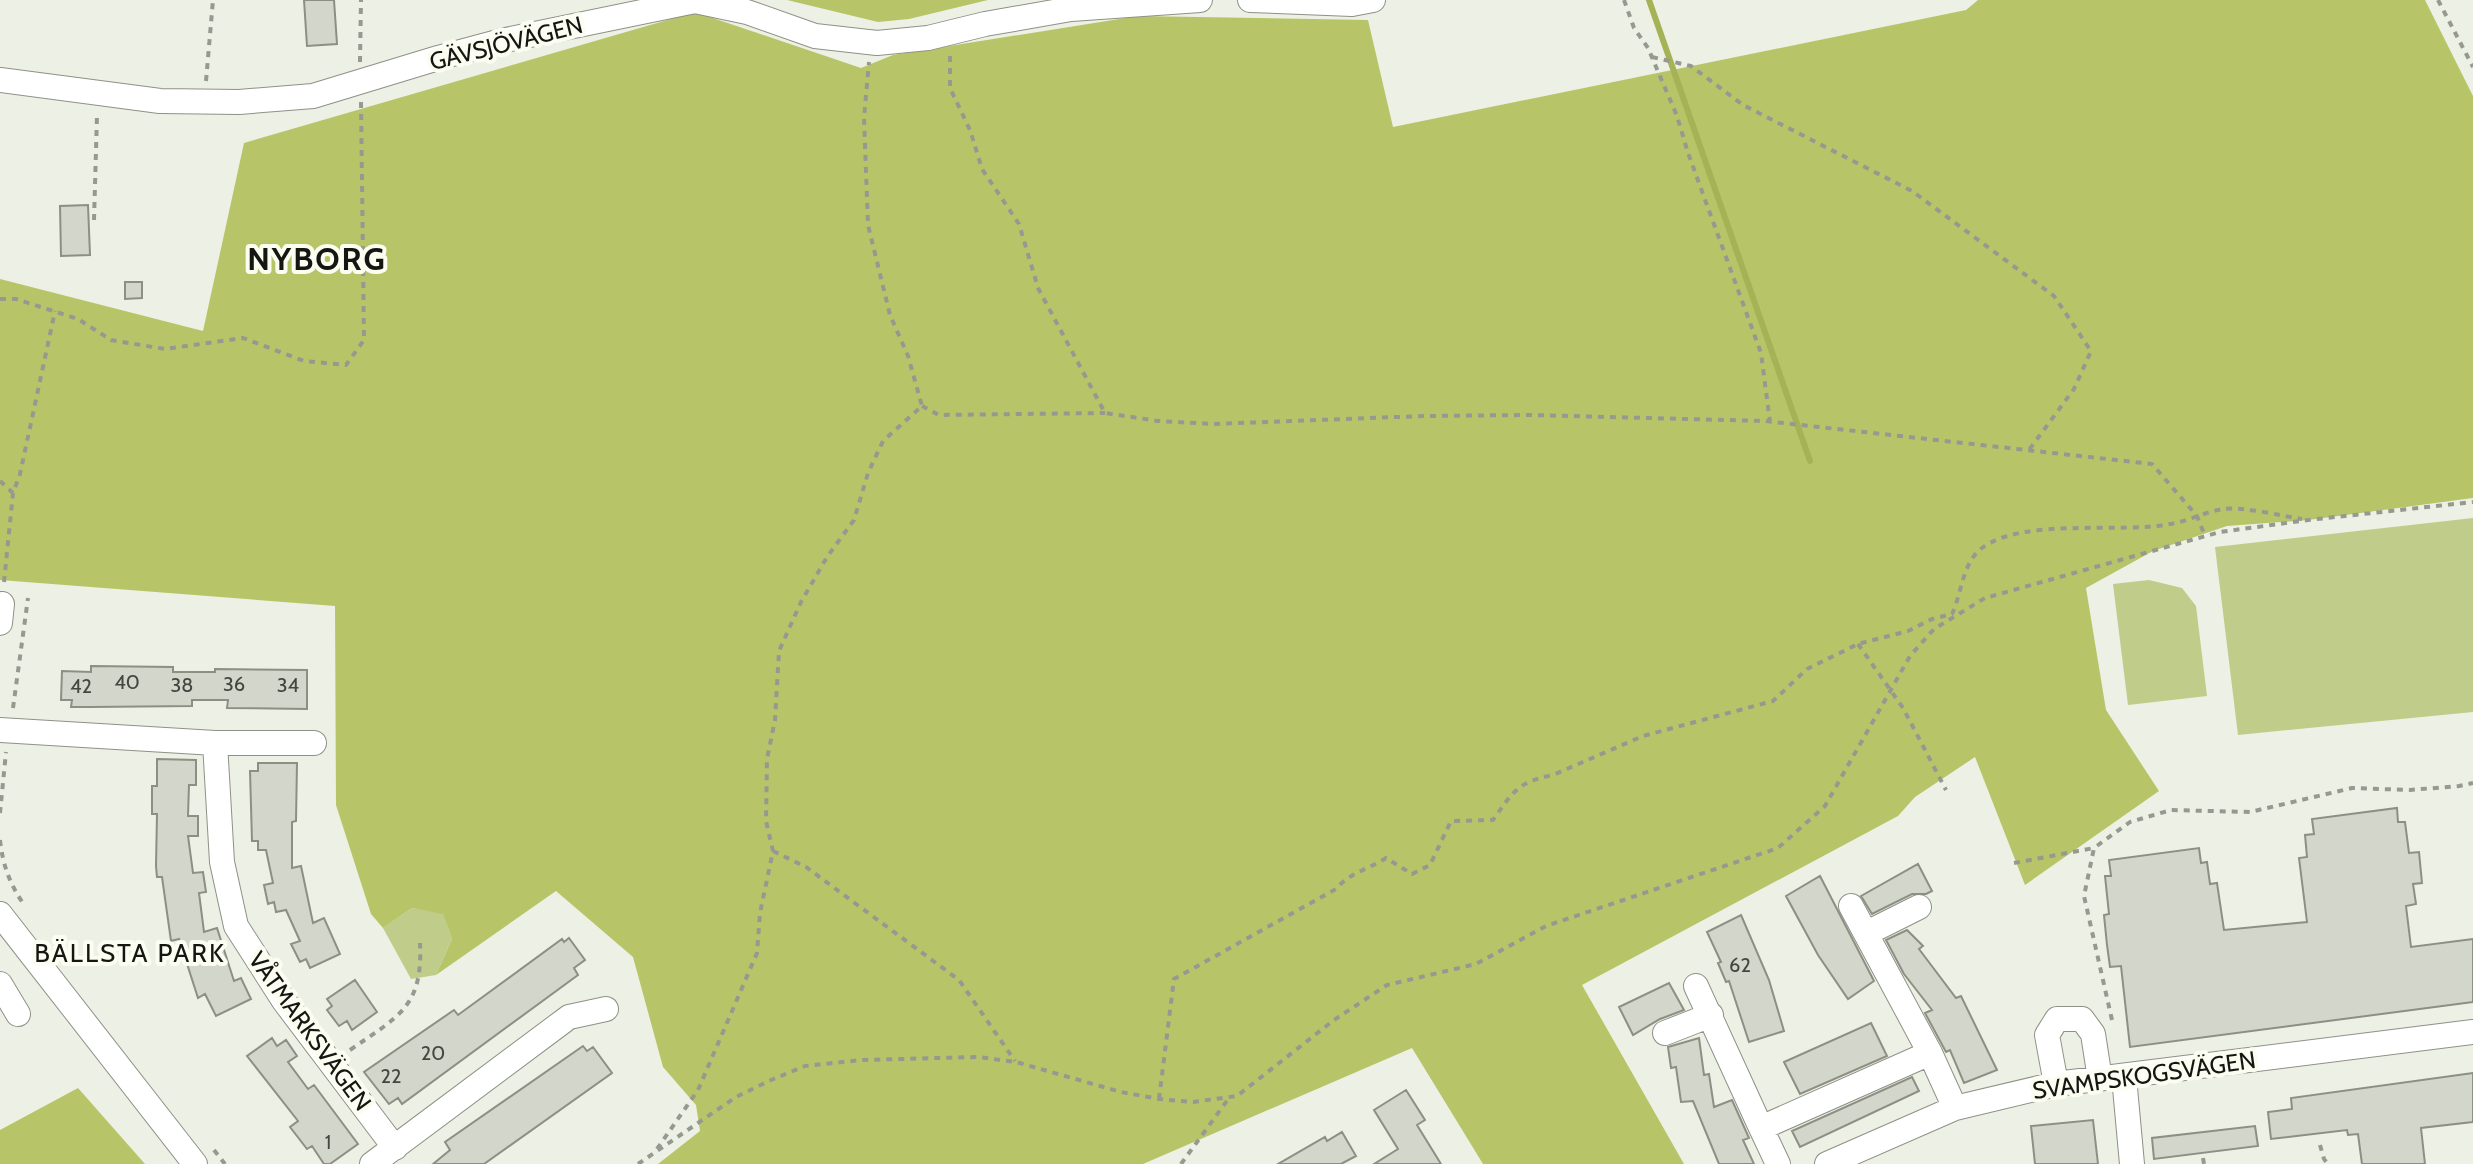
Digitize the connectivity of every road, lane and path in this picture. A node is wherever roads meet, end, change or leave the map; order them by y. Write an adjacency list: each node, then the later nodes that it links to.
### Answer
1 (213, 0): 15 (path)
2 (361, 0): 13 (path)
3 (1200, 0): 8 (street, GÄVSJÖVÄGEN)
4 (1250, 0): 5 (street)
5 (1373, 0)
6 (1624, 0): 10 (path)
7 (2438, 0): 11 (path)
8 (959, 32): 9 (street, GÄVSJÖVÄGEN); 20 (path)
9 (870, 42): 13 (street, GÄVSJÖVÄGEN); 19 (path)
10 (1652, 57): 21 (path); 22 (path)
11 (2473, 67)
12 (0, 80): 14 (street, GÄVSJÖVÄGEN)
13 (361, 83): 15 (street, GÄVSJÖVÄGEN); 18 (path)
14 (98, 92): 15 (street, GÄVSJÖVÄGEN); 16 (path)
15 (204, 102)
16 (94, 220)
17 (0, 299): 18 (path)
18 (55, 311): 24 (path)
19 (922, 406): 20 (path); 41 (path)
20 (1105, 413): 21 (path)
21 (1770, 422): 22 (path)
22 (2029, 450): 26 (path)
23 (0, 481): 24 (path)
24 (13, 493): 30 (path)
25 (2473, 502): 27 (path)
26 (2197, 516): 27 (path); 28 (path); 31 (path)
27 (2308, 520): 28 (path)
28 (2205, 536): 32 (path)
29 (28, 598): 33 (path)
30 (1, 613)
31 (1858, 644): 32 (path); 62 (path)
32 (1891, 690): 37 (path); 61 (path)
33 (4, 731): 34 (street); 38 (path)
34 (215, 743): 35 (street); 58 (street, VÅTMARKSVÄGEN)
35 (314, 743)
36 (2473, 783): 40 (path)
37 (1946, 790)
38 (0, 813)
39 (0, 840): 45 (path)
40 (2094, 848): 42 (path); 55 (path)
41 (773, 851): 57 (path); 68 (path)
42 (2014, 863)
43 (1851, 906): 46 (street)
44 (1919, 907): 46 (street)
45 (10, 921): 69 (street)
46 (1867, 933): 56 (street)
47 (420, 943): 58 (path)
48 (0, 984): 51 (street)
49 (1696, 986): 52 (street)
50 (606, 1009): 67 (street)
51 (18, 1014)
52 (1711, 1015): 54 (street); 64 (street)
53 (2473, 1032): 59 (street, SVAMPSKOGSVÄGEN)
54 (1665, 1033)
55 (2114, 1033)
56 (1930, 1053): 63 (street); 64 (street)
57 (1016, 1062): 62 (path); 68 (path)
58 (331, 1063): 67 (street, VÅTMARKSVÄGEN)
59 (2112, 1078): 60 (street, SVAMPSKOGSVÄGEN); 60 (street); 76 (street)
60 (2056, 1084): 63 (street, SVAMPSKOGSVÄGEN)
61 (1229, 1098): 62 (path); 73 (path)
62 (1159, 1099)
63 (1955, 1108): 75 (street, SVAMPSKOGSVÄGEN)
64 (1761, 1128): 74 (street)
65 (207, 1141): 70 (path)
66 (2320, 1145): 77 (path)
67 (395, 1148): 71 (street)
68 (656, 1151): 72 (path)
69 (195, 1164)
70 (225, 1164)
71 (372, 1164)
72 (638, 1164)
73 (1181, 1164)
74 (1778, 1164)
75 (1827, 1164)
76 (2132, 1164)
77 (2328, 1164)

